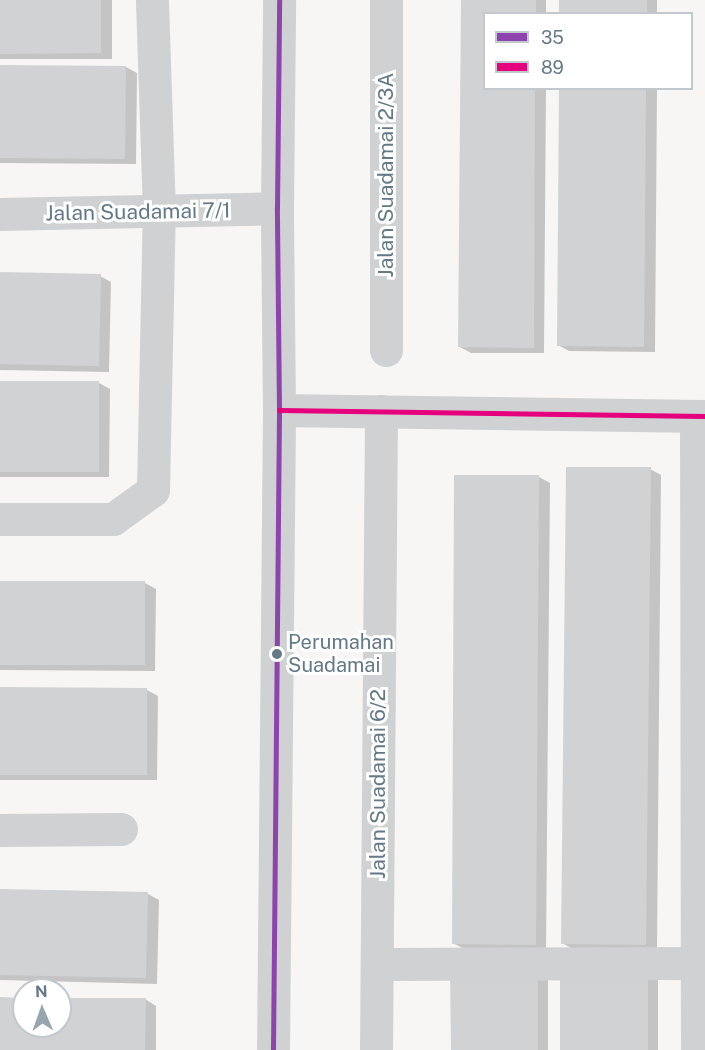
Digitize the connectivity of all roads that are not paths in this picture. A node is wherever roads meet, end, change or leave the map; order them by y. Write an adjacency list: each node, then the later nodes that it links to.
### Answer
1 (152, 0): 5 (street)
2 (279, 0): 4 (street)
3 (386, 0): 7 (street, Jalan Suadamai 2/3A)
4 (277, 208): 5 (street, Jalan Suadamai 7/1); 8 (street)
5 (159, 213): 6 (street, Jalan Suadamai 7/1); 11 (street)
6 (0, 214)
7 (386, 350)
8 (279, 410): 9 (street); 17 (street)
9 (381, 411): 10 (street); 16 (street, Jalan Suadamai 6/2)
10 (700, 416): 14 (street)
11 (0, 519)
12 (121, 829): 13 (street)
13 (0, 830)
14 (702, 928): 15 (street)
15 (698, 963): 16 (street); 19 (street)
16 (377, 964): 18 (street, Jalan Suadamai 6/2)
17 (273, 1050)
18 (376, 1050)
19 (697, 1050)

